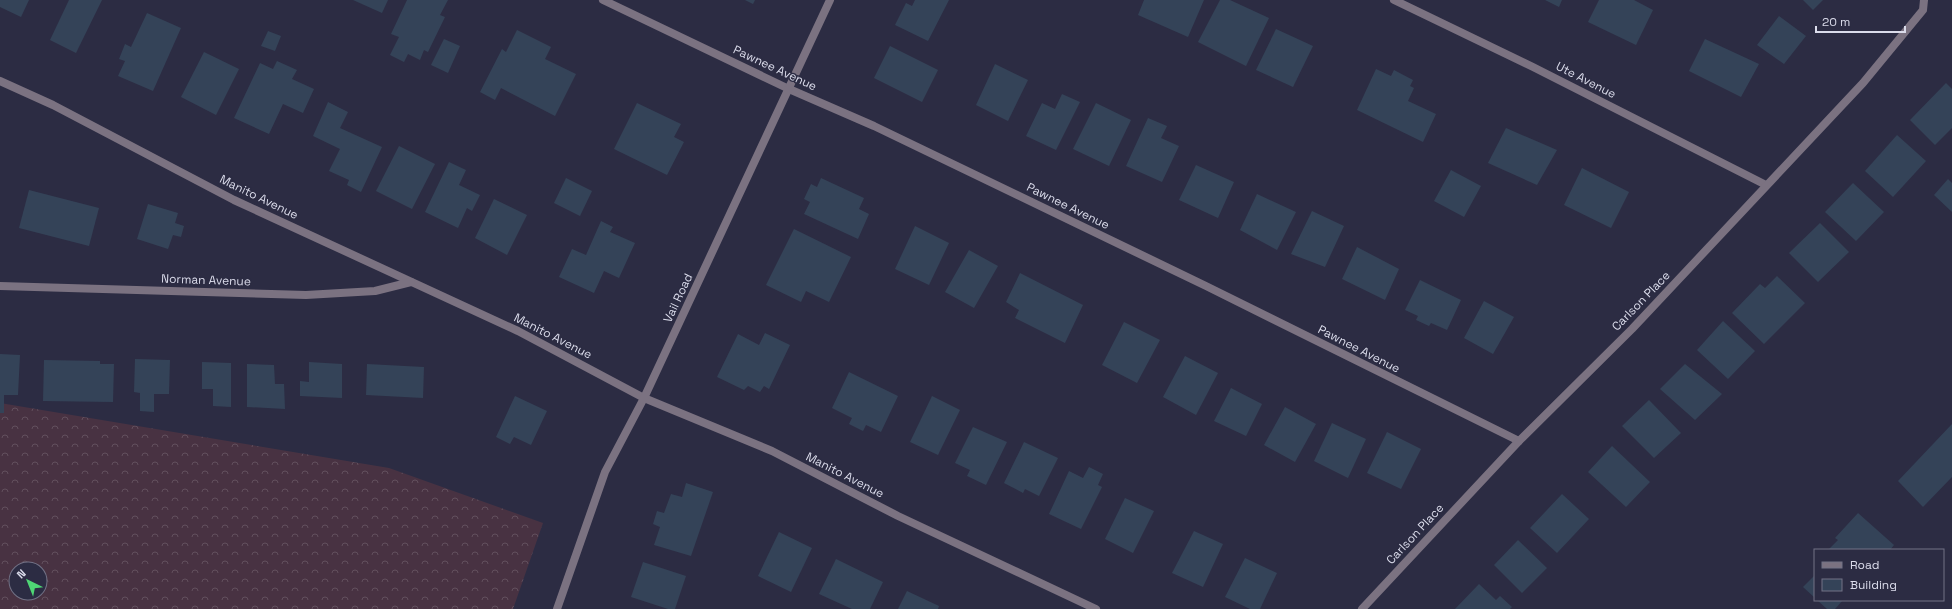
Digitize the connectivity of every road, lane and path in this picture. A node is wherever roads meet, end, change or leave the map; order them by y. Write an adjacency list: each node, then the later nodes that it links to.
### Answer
1 (603, 0): 6 (street, Pawnee Avenue)
2 (830, 0): 6 (street, Vail Road)
3 (1394, 0): 7 (street, Ute Avenue)
4 (1924, 0): 7 (street, Carlson Place)
5 (0, 81): 8 (street, Manito Avenue)
6 (789, 89): 10 (street, Vail Road); 11 (street, Pawnee Avenue)
7 (1766, 185): 11 (street, Carlson Place)
8 (411, 282): 9 (street, Norman Avenue); 10 (street, Manito Avenue)
9 (0, 286)
10 (644, 398): 12 (street, Vail Road); 13 (street, Manito Avenue)
11 (1519, 441): 14 (street, Carlson Place)
12 (556, 609)
13 (1096, 609)
14 (1362, 609)

